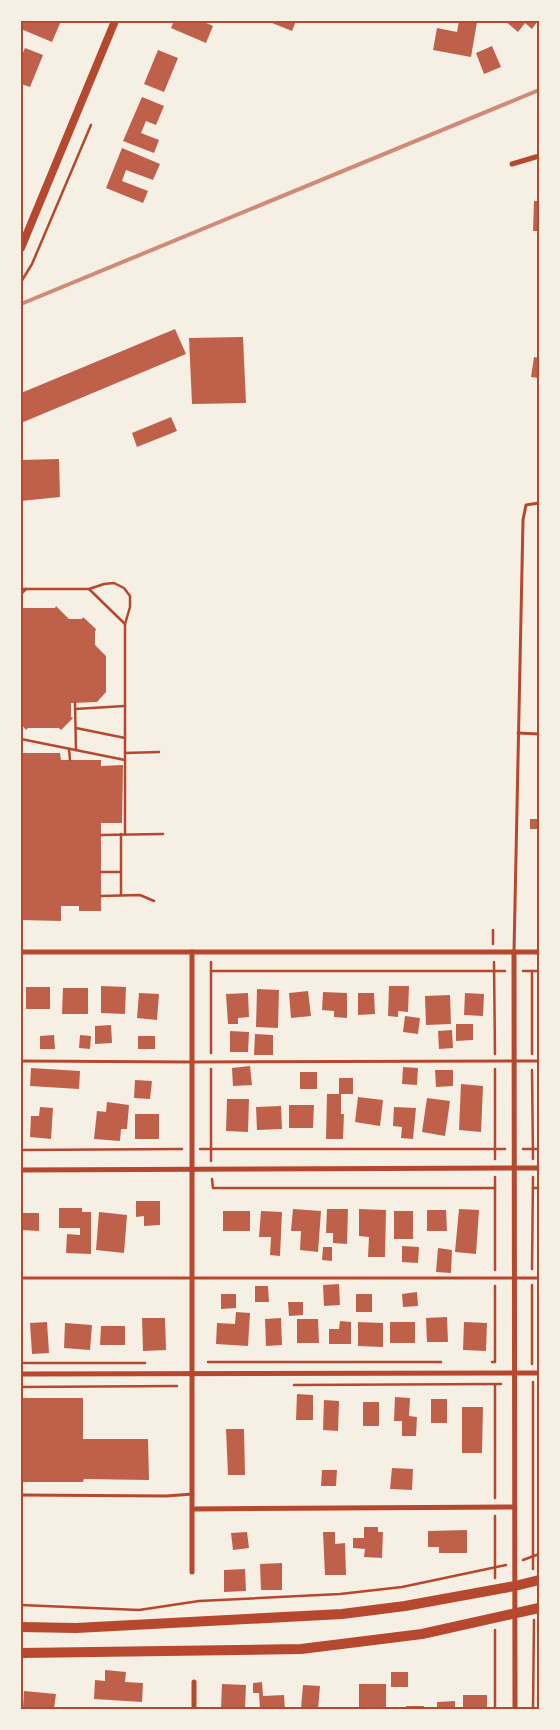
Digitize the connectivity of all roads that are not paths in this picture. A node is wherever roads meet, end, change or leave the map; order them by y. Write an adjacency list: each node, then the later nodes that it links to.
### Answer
1 (115, 21): 4 (street)
2 (539, 156): 3 (street)
3 (512, 164)
4 (21, 248)
5 (539, 503): 6 (lane)
6 (518, 733): 7 (lane); 10 (lane)
7 (539, 734)
8 (21, 952): 9 (street)
9 (192, 952): 10 (street); 15 (street)
10 (514, 952): 11 (street); 12 (street)
11 (539, 952)
12 (514, 1060): 13 (lane); 15 (lane); 16 (street)
13 (539, 1060)
14 (21, 1061): 15 (lane)
15 (192, 1062): 18 (street)
16 (514, 1168): 17 (street); 18 (street); 22 (street)
17 (539, 1168)
18 (192, 1169): 19 (street); 21 (street)
19 (21, 1170)
20 (21, 1278): 21 (lane)
21 (192, 1278): 22 (lane); 27 (street)
22 (515, 1278): 23 (lane); 24 (street)
23 (539, 1278)
24 (514, 1373): 25 (street); 27 (street); 30 (street)
25 (536, 1373)
26 (21, 1374): 27 (street)
27 (192, 1374): 29 (street)
28 (21, 1494): 29 (lane)
29 (193, 1494): 31 (street)
30 (514, 1507): 31 (street); 34 (street)
31 (193, 1508): 32 (street)
32 (192, 1572)
33 (536, 1581): 34 (highway)
34 (515, 1586): 36 (street); 37 (highway)
35 (536, 1608): 36 (highway)
36 (515, 1613): 38 (highway); 41 (street)
37 (21, 1627)
38 (21, 1653)
39 (194, 1682): 40 (street)
40 (194, 1709)
41 (515, 1709)

